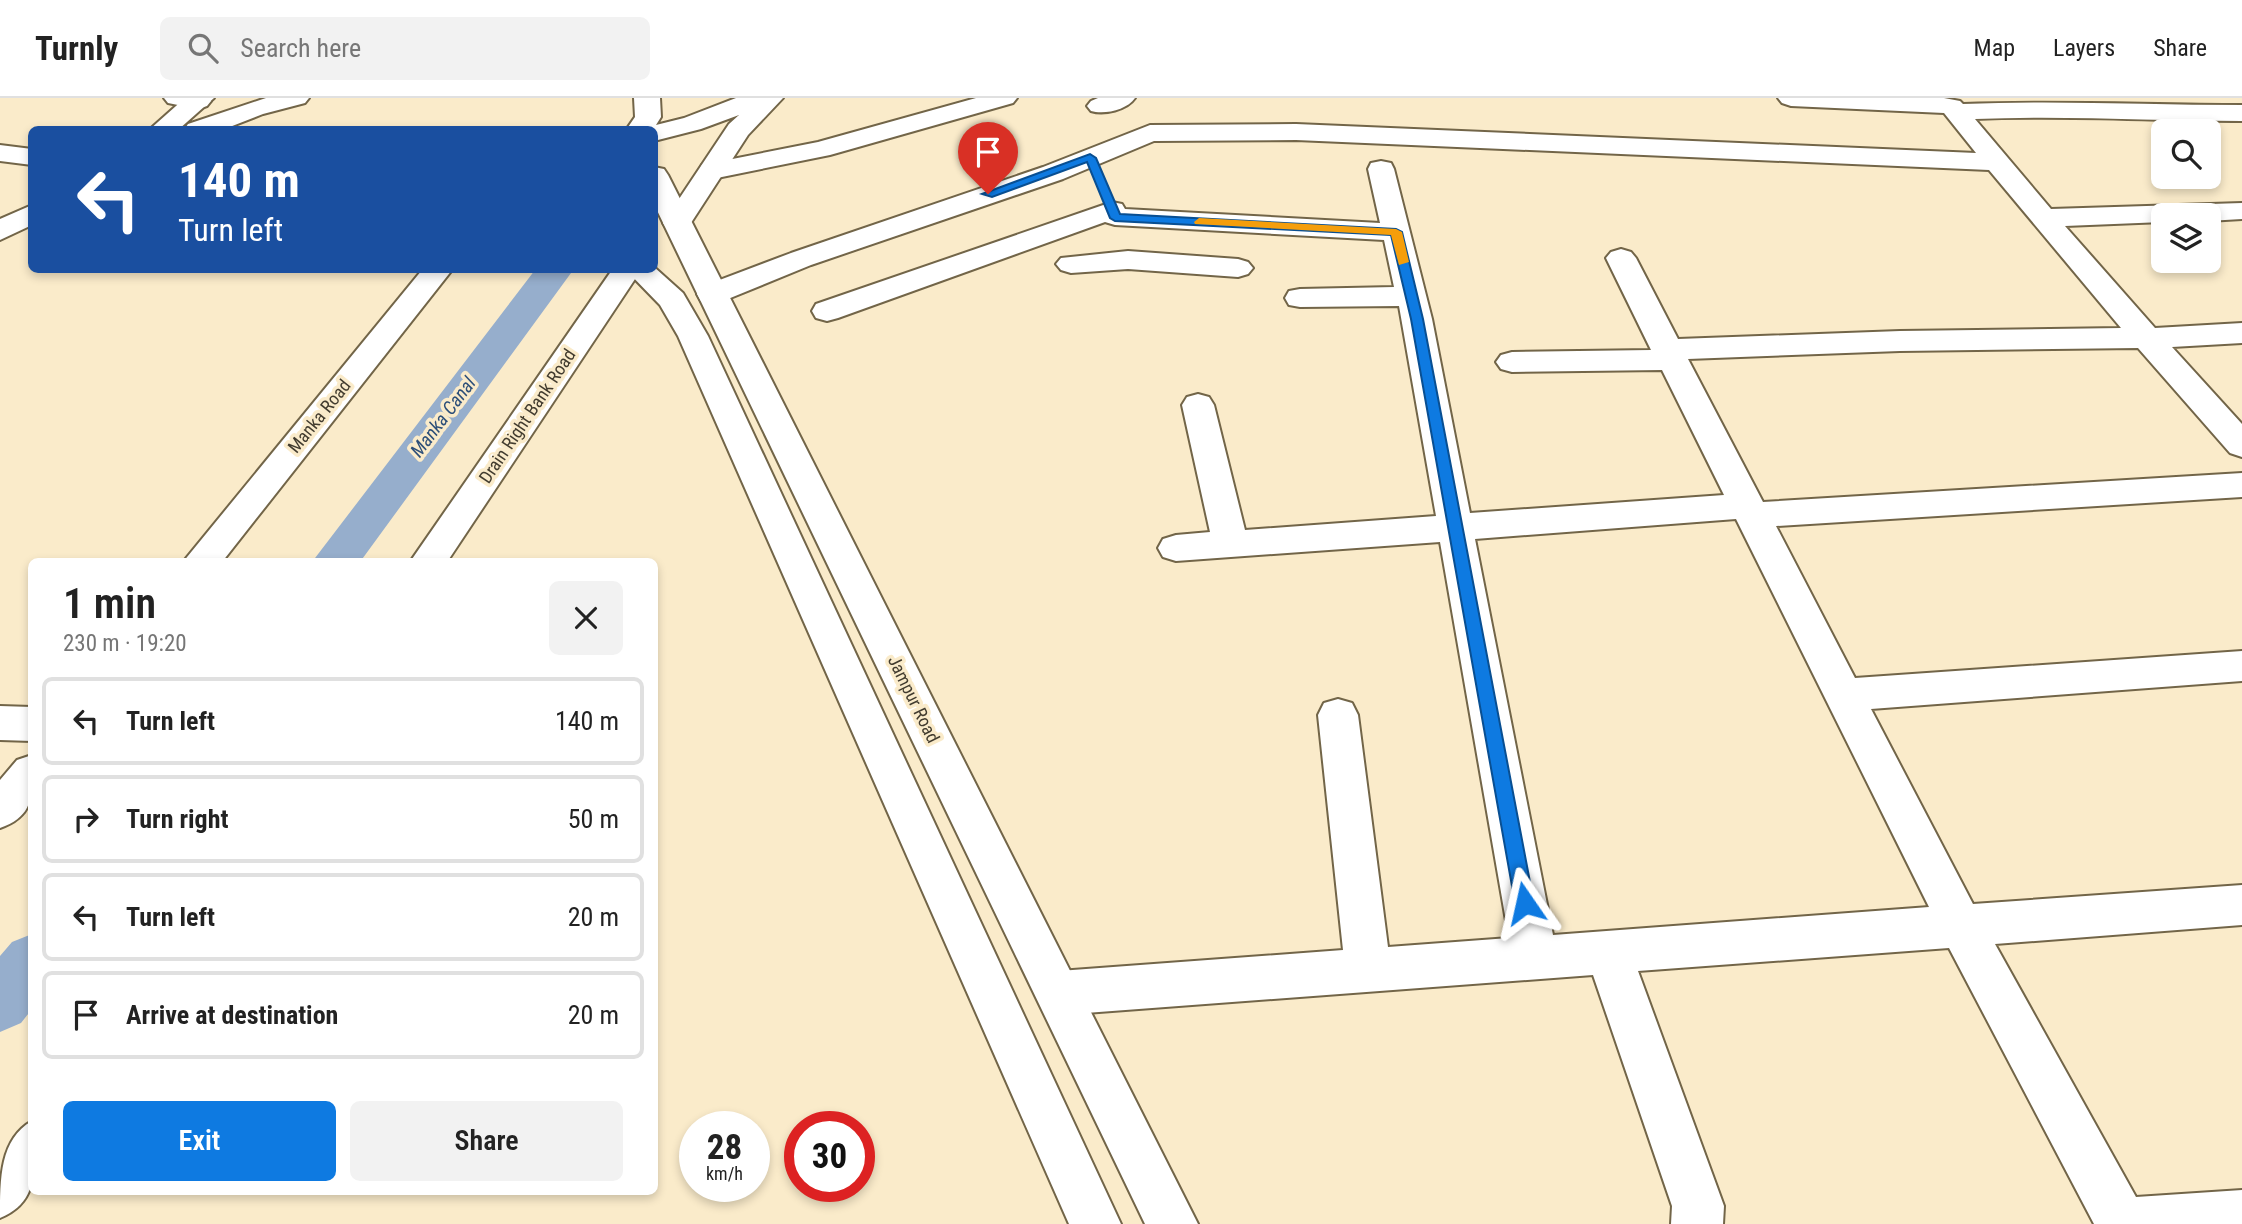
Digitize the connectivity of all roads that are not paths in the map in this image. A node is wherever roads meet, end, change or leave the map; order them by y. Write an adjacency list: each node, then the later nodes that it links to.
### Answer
1 (296, 98): 13 (main road)
2 (318, 98): 11 (main road)
3 (647, 98): 14 (main road)
4 (759, 98): 15 (main road)
5 (770, 98): 20 (main road)
6 (1004, 98): 20 (main road)
7 (1791, 98): 9 (main road)
8 (192, 99): 12 (main road)
9 (1956, 112): 10 (main road); 18 (main road)
10 (2242, 113)
11 (307, 122)
12 (166, 126)
13 (208, 126)
14 (642, 126)
15 (658, 132)
16 (0, 153): 17 (main road)
17 (28, 156)
18 (2000, 162): 22 (main road); 25 (main road)
19 (1381, 169): 28 (main road)
20 (712, 171): 26 (main road)
21 (658, 183): 26 (main road, Jampur Road)
22 (1104, 191): 28 (main road); 34 (main road); 38 (main road); 41 (main road)
23 (2242, 211): 25 (main road)
24 (28, 216): 27 (main road)
25 (2045, 218): 43 (main road)
26 (677, 223): 38 (main road, Jampur Road)
27 (0, 231)
28 (1396, 232): 39 (main road)
29 (28, 243): 30 (main road)
30 (0, 258)
31 (1620, 258): 44 (main road)
32 (1071, 264): 34 (main road)
33 (1238, 268): 34 (main road)
34 (1129, 270)
35 (435, 273): 53 (main road, Manka Road)
36 (624, 273): 54 (main road, Drain Right Bank Road)
37 (644, 273): 71 (main road)
38 (712, 294): 67 (main road, Jampur Road)
39 (1412, 296): 40 (main road); 50 (main road)
40 (1300, 298)
41 (827, 311)
42 (2242, 333): 43 (main road)
43 (2147, 338): 44 (main road); 47 (main road)
44 (1670, 355): 45 (main road); 49 (main road)
45 (1512, 362)
46 (1198, 405): 51 (main road)
47 (2242, 445)
48 (2242, 485): 49 (main road)
49 (1749, 510): 50 (main road); 56 (main road)
50 (1455, 526): 51 (main road); 65 (main road)
51 (1230, 543): 52 (main road)
52 (1176, 548)
53 (204, 558)
54 (431, 558)
55 (2242, 666): 56 (main road)
56 (1843, 695): 63 (main road)
57 (1338, 715): 66 (main road)
58 (0, 723): 59 (main road)
59 (28, 724)
60 (28, 777): 61 (main road)
61 (0, 810)
62 (2242, 905): 63 (main road)
63 (1961, 926): 64 (main road); 74 (main road)
64 (1608, 952): 65 (main road); 73 (main road)
65 (1535, 957): 66 (main road)
66 (1368, 970): 67 (main road)
67 (1059, 993): 72 (main road, Jampur Road)
68 (28, 1152): 69 (main road)
69 (0, 1193)
70 (2242, 1216): 74 (main road)
71 (1095, 1224)
72 (1172, 1224)
73 (1697, 1224)
74 (2122, 1224)

